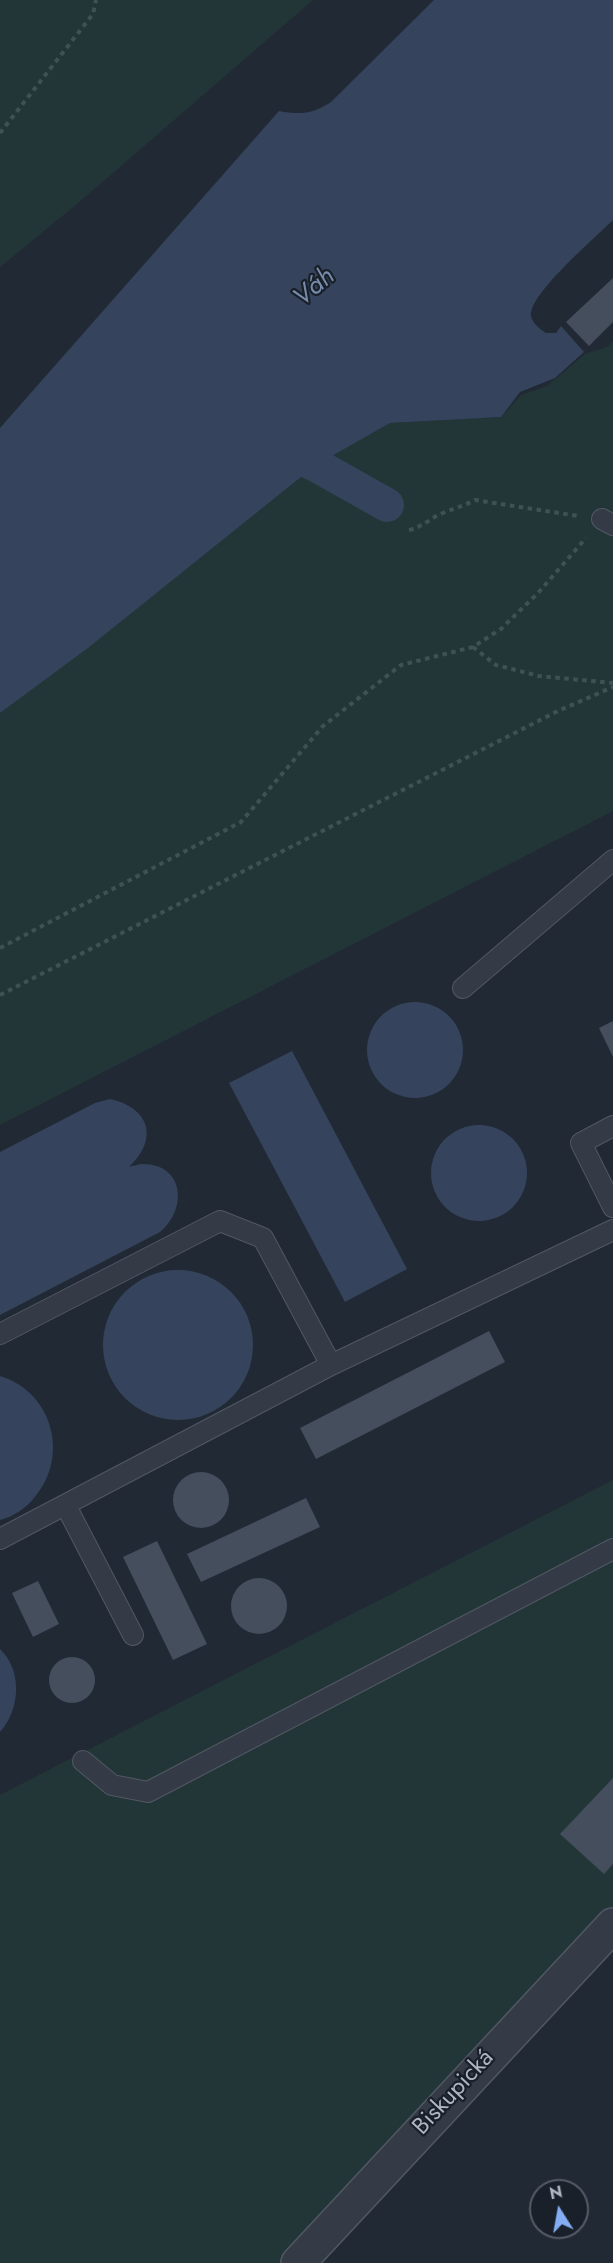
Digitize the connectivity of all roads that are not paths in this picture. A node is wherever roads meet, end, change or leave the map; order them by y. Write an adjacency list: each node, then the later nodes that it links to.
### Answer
1 (613, 860): 2 (lane)
2 (463, 988)
3 (613, 1126): 4 (lane)
4 (613, 1206)
5 (613, 1230): 7 (lane)
6 (0, 1334): 7 (lane)
7 (331, 1365): 8 (lane)
8 (66, 1506): 9 (lane); 11 (lane)
9 (0, 1539)
10 (613, 1549): 12 (lane)
11 (133, 1635)
12 (83, 1761)
13 (613, 1925): 14 (street, Biskupická)
14 (298, 2263)

